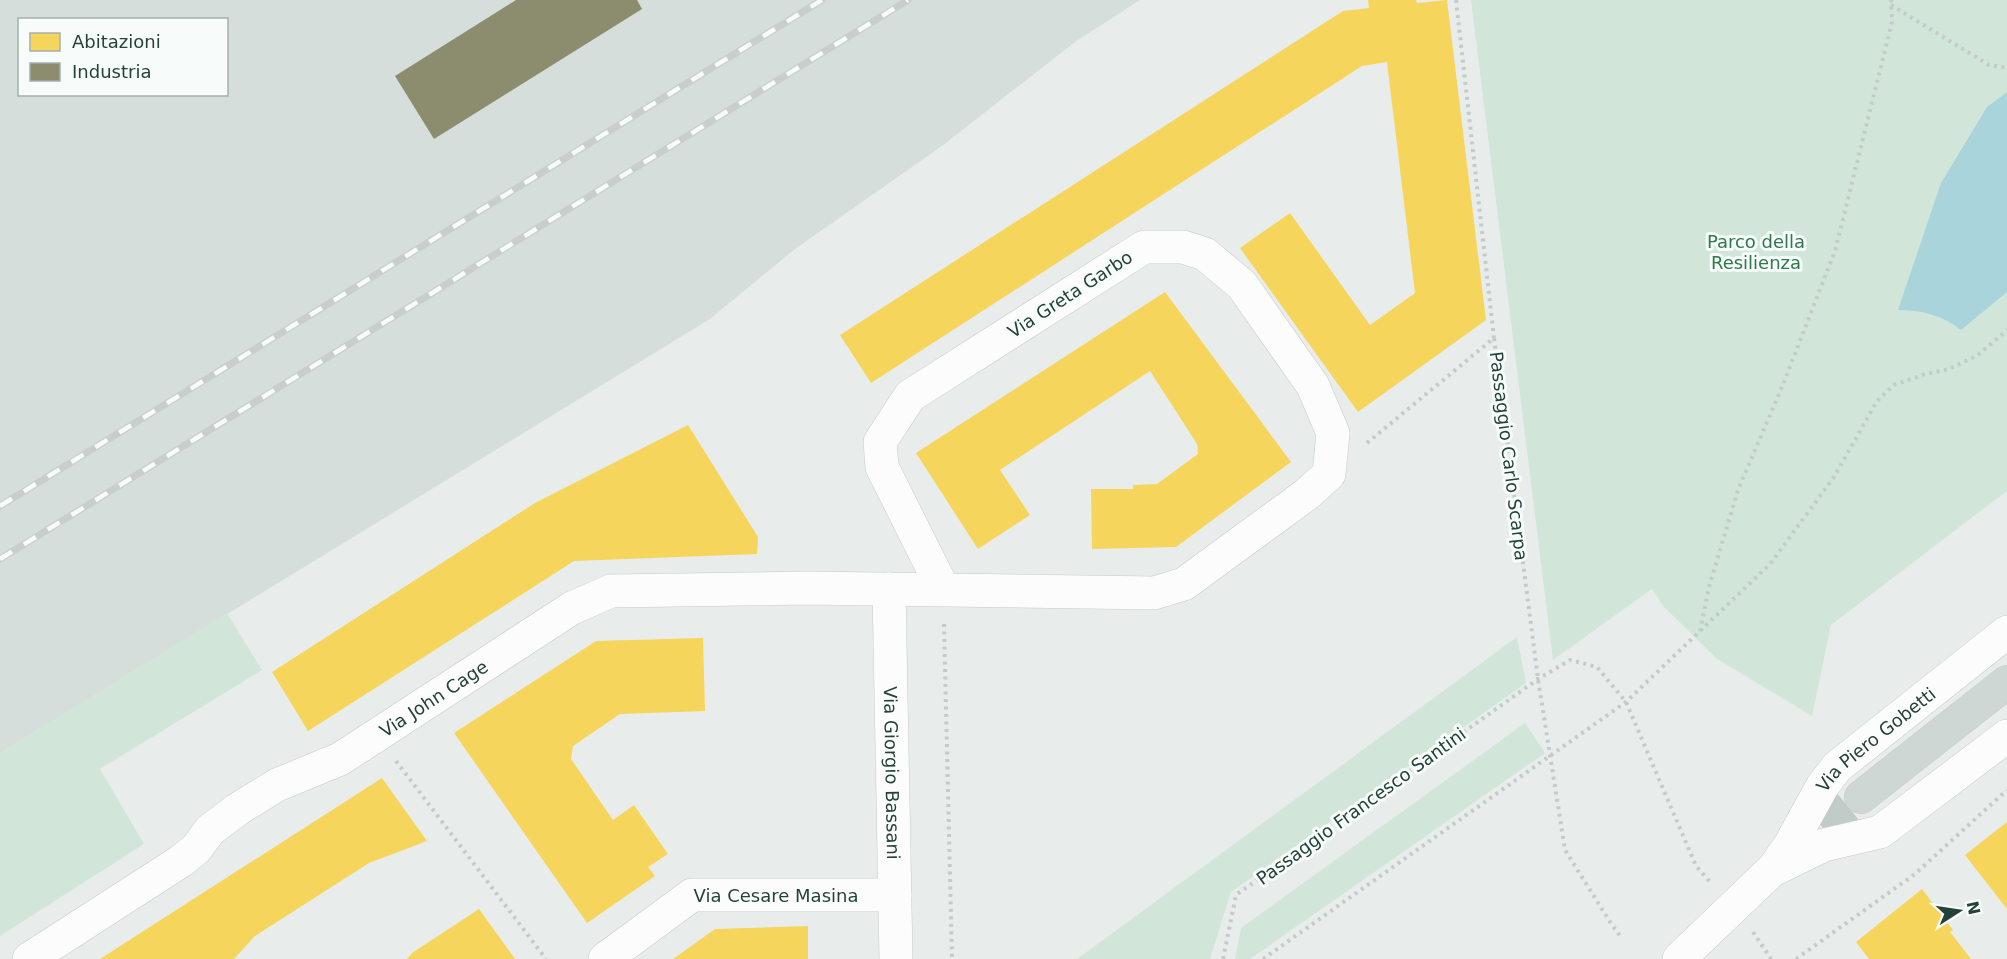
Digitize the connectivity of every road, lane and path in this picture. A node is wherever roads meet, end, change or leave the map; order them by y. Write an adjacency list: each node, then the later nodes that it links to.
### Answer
1 (1456, 0): 5 (path)
2 (1891, 3): 3 (path); 9 (path)
3 (2007, 68)
4 (2007, 330): 9 (path)
5 (1494, 338): 6 (path, Passaggio Carlo Scarpa); 11 (path, Passaggio Carlo Scarpa)
6 (1329, 474): 8 (street); 8 (street, Via Greta Garbo)
7 (889, 589): 8 (street); 14 (street, Via John Cage); 21 (street, Via Giorgio Bassani)
8 (943, 589): 28 (path)
9 (1700, 631): 13 (path)
10 (2007, 632): 19 (street, Via Piero Gobetti)
11 (1538, 679): 13 (path); 16 (path, Passaggio Carlo Scarpa); 29 (path, Passaggio Francesco Santini)
12 (2007, 682): 18 (main road)
13 (1626, 702): 16 (path); 20 (path)
14 (378, 736): 24 (street, Via John Cage); 25 (path)
15 (2007, 736): 19 (street, Via Piero Gobetti)
16 (1550, 756): 23 (path, Passaggio Carlo Scarpa); 30 (path)
17 (2007, 790): 33 (path)
18 (1861, 797)
19 (1773, 869): 31 (street, Via Piero Gobetti)
20 (1718, 890)
21 (896, 895): 26 (street, Via Cesare Masina); 27 (street, Via Giorgio Bassani)
22 (1747, 923): 32 (path)
23 (1621, 937)
24 (29, 959)
25 (546, 959)
26 (605, 959)
27 (896, 959)
28 (952, 959)
29 (1223, 959)
30 (1263, 959)
31 (1680, 959)
32 (1771, 959)
33 (1796, 959)

